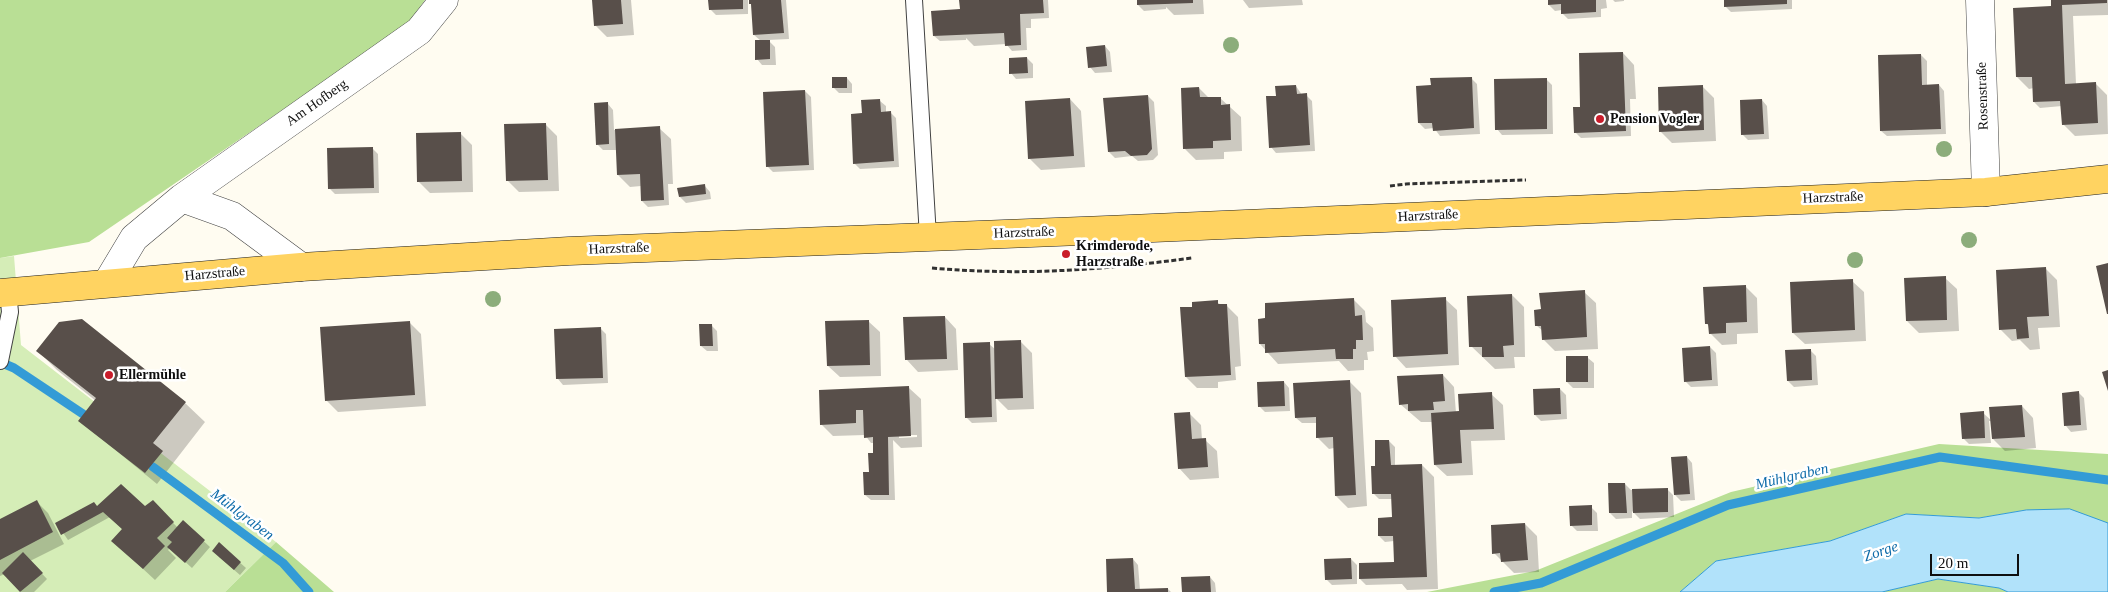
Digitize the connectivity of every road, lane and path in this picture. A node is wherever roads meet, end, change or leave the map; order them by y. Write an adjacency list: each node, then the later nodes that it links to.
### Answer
1 (444, 0): 6 (street, Am Hofberg)
2 (914, 0): 7 (lane)
3 (1980, 0): 5 (street, Rosenstraße)
4 (2108, 179): 5 (main road, Harzstraße)
5 (1986, 192): 7 (main road, Harzstraße)
6 (182, 198): 8 (street); 9 (street, Am Hofberg)
7 (928, 237): 8 (main road, Harzstraße)
8 (301, 267): 9 (main road, Harzstraße)
9 (107, 283): 10 (main road, Harzstraße)
10 (4, 292): 11 (lane)
11 (1, 357)

